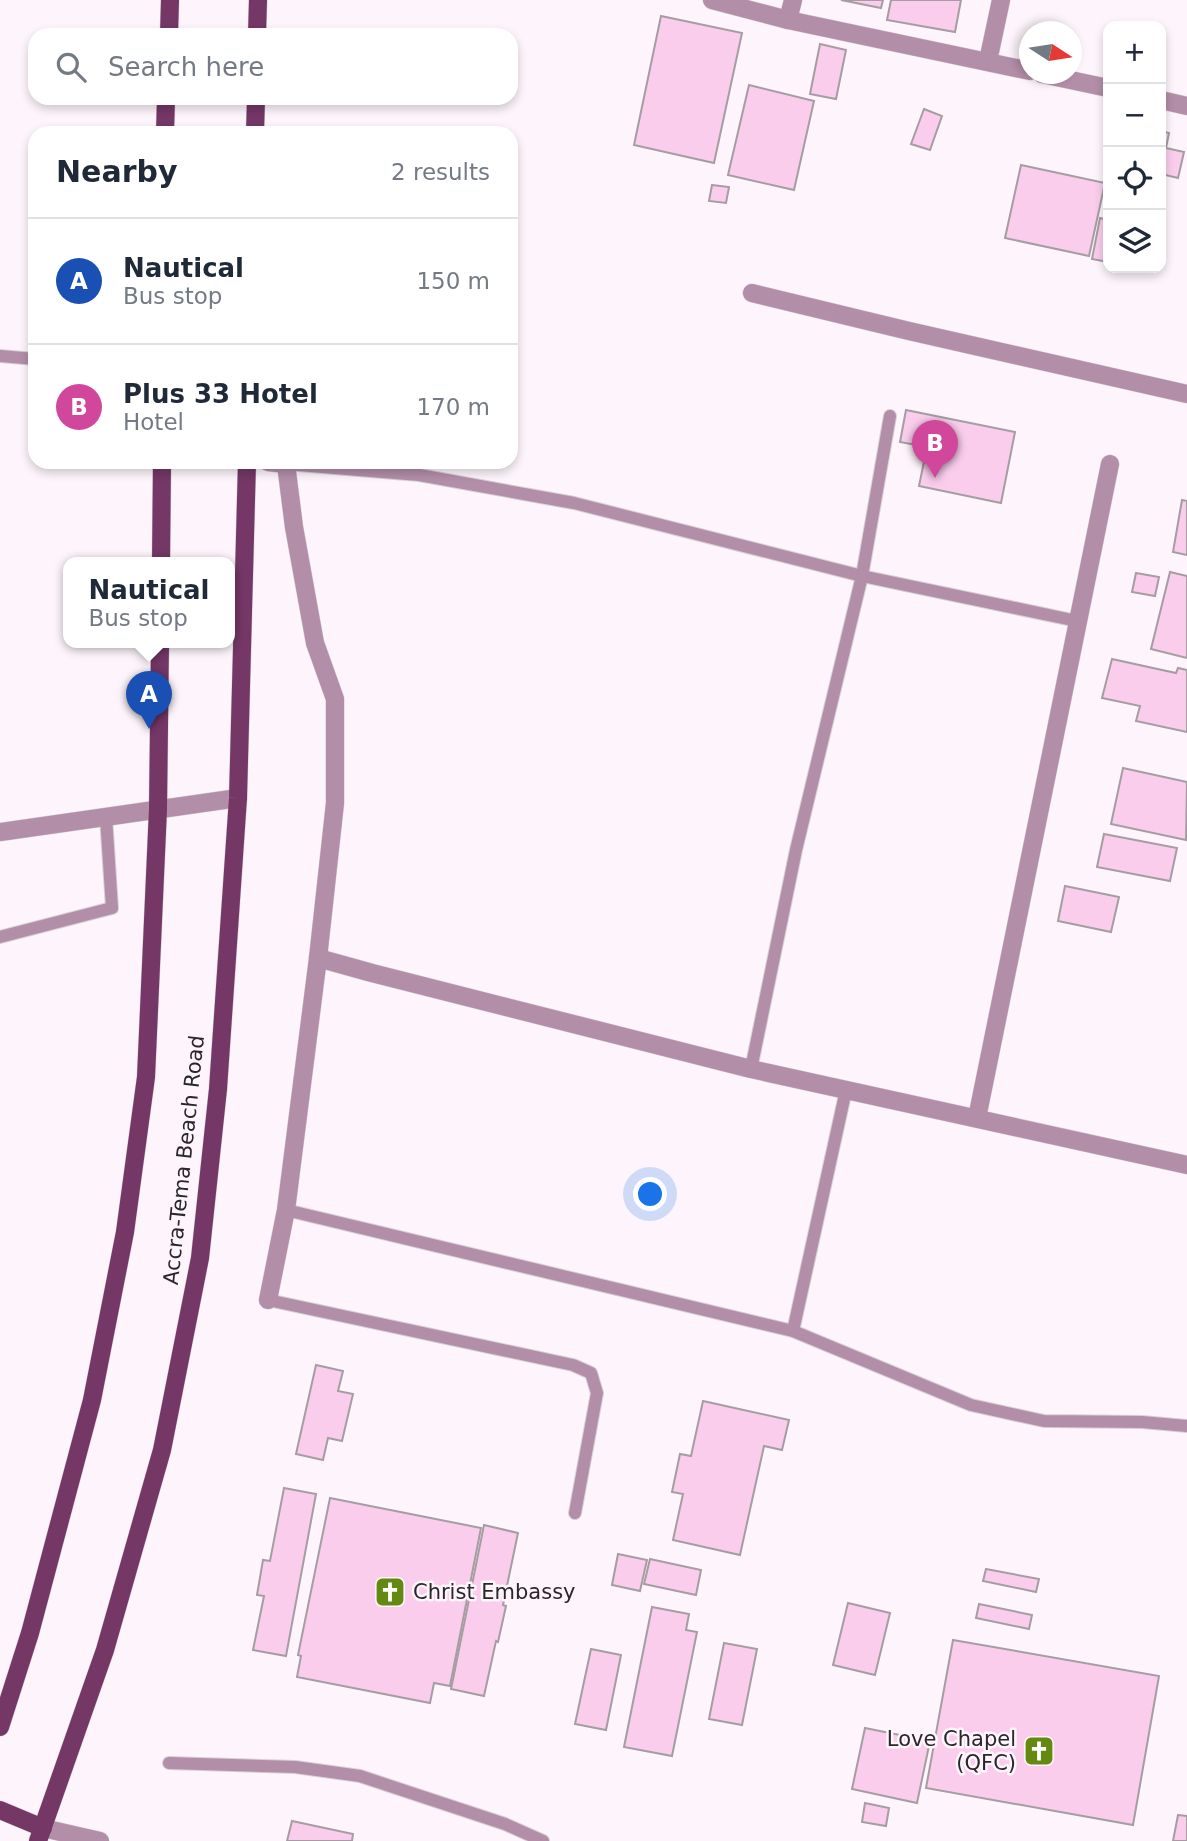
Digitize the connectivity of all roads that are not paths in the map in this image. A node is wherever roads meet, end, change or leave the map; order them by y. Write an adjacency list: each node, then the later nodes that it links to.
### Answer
1 (170, 0): 7 (main road)
2 (258, 0): 8 (main road)
3 (712, 0): 6 (street)
4 (793, 0): 6 (street)
5 (1001, 0): 9 (street)
6 (788, 20): 9 (street)
7 (169, 28)
8 (257, 28)
9 (988, 61): 10 (street)
10 (1019, 68)
11 (1082, 82): 12 (street)
12 (1103, 87)
13 (1166, 101): 16 (street)
14 (166, 105): 17 (main road)
15 (256, 105): 18 (main road)
16 (1187, 106)
17 (165, 126)
18 (255, 126)
19 (752, 293): 22 (street)
20 (0, 356): 21 (lane)
21 (28, 358)
22 (1187, 394)
23 (891, 416): 30 (lane)
24 (1110, 464): 31 (street)
25 (162, 469): 29 (main road)
26 (247, 469): 33 (main road, Accra-Tema Beach Road)
27 (279, 469): 38 (street)
28 (348, 469): 30 (lane)
29 (161, 557)
30 (862, 576): 31 (lane); 39 (lane)
31 (1077, 621): 41 (street)
32 (160, 648): 34 (main road)
33 (238, 798): 34 (street); 51 (main road, Accra-Tema Beach Road)
34 (159, 809): 35 (street); 48 (main road)
35 (106, 817): 36 (street); 37 (lane)
36 (0, 832)
37 (0, 937)
38 (318, 957): 39 (street); 43 (street)
39 (751, 1069): 40 (street)
40 (846, 1090): 41 (street); 45 (lane)
41 (977, 1118): 42 (street)
42 (1187, 1166)
43 (286, 1210): 44 (street); 45 (lane)
44 (268, 1300): 47 (lane)
45 (793, 1331): 46 (lane)
46 (1187, 1426)
47 (575, 1513)
48 (0, 1727)
49 (169, 1763): 53 (lane)
50 (0, 1810): 51 (main road)
51 (41, 1835): 52 (street)
52 (100, 1841)
53 (543, 1841)

